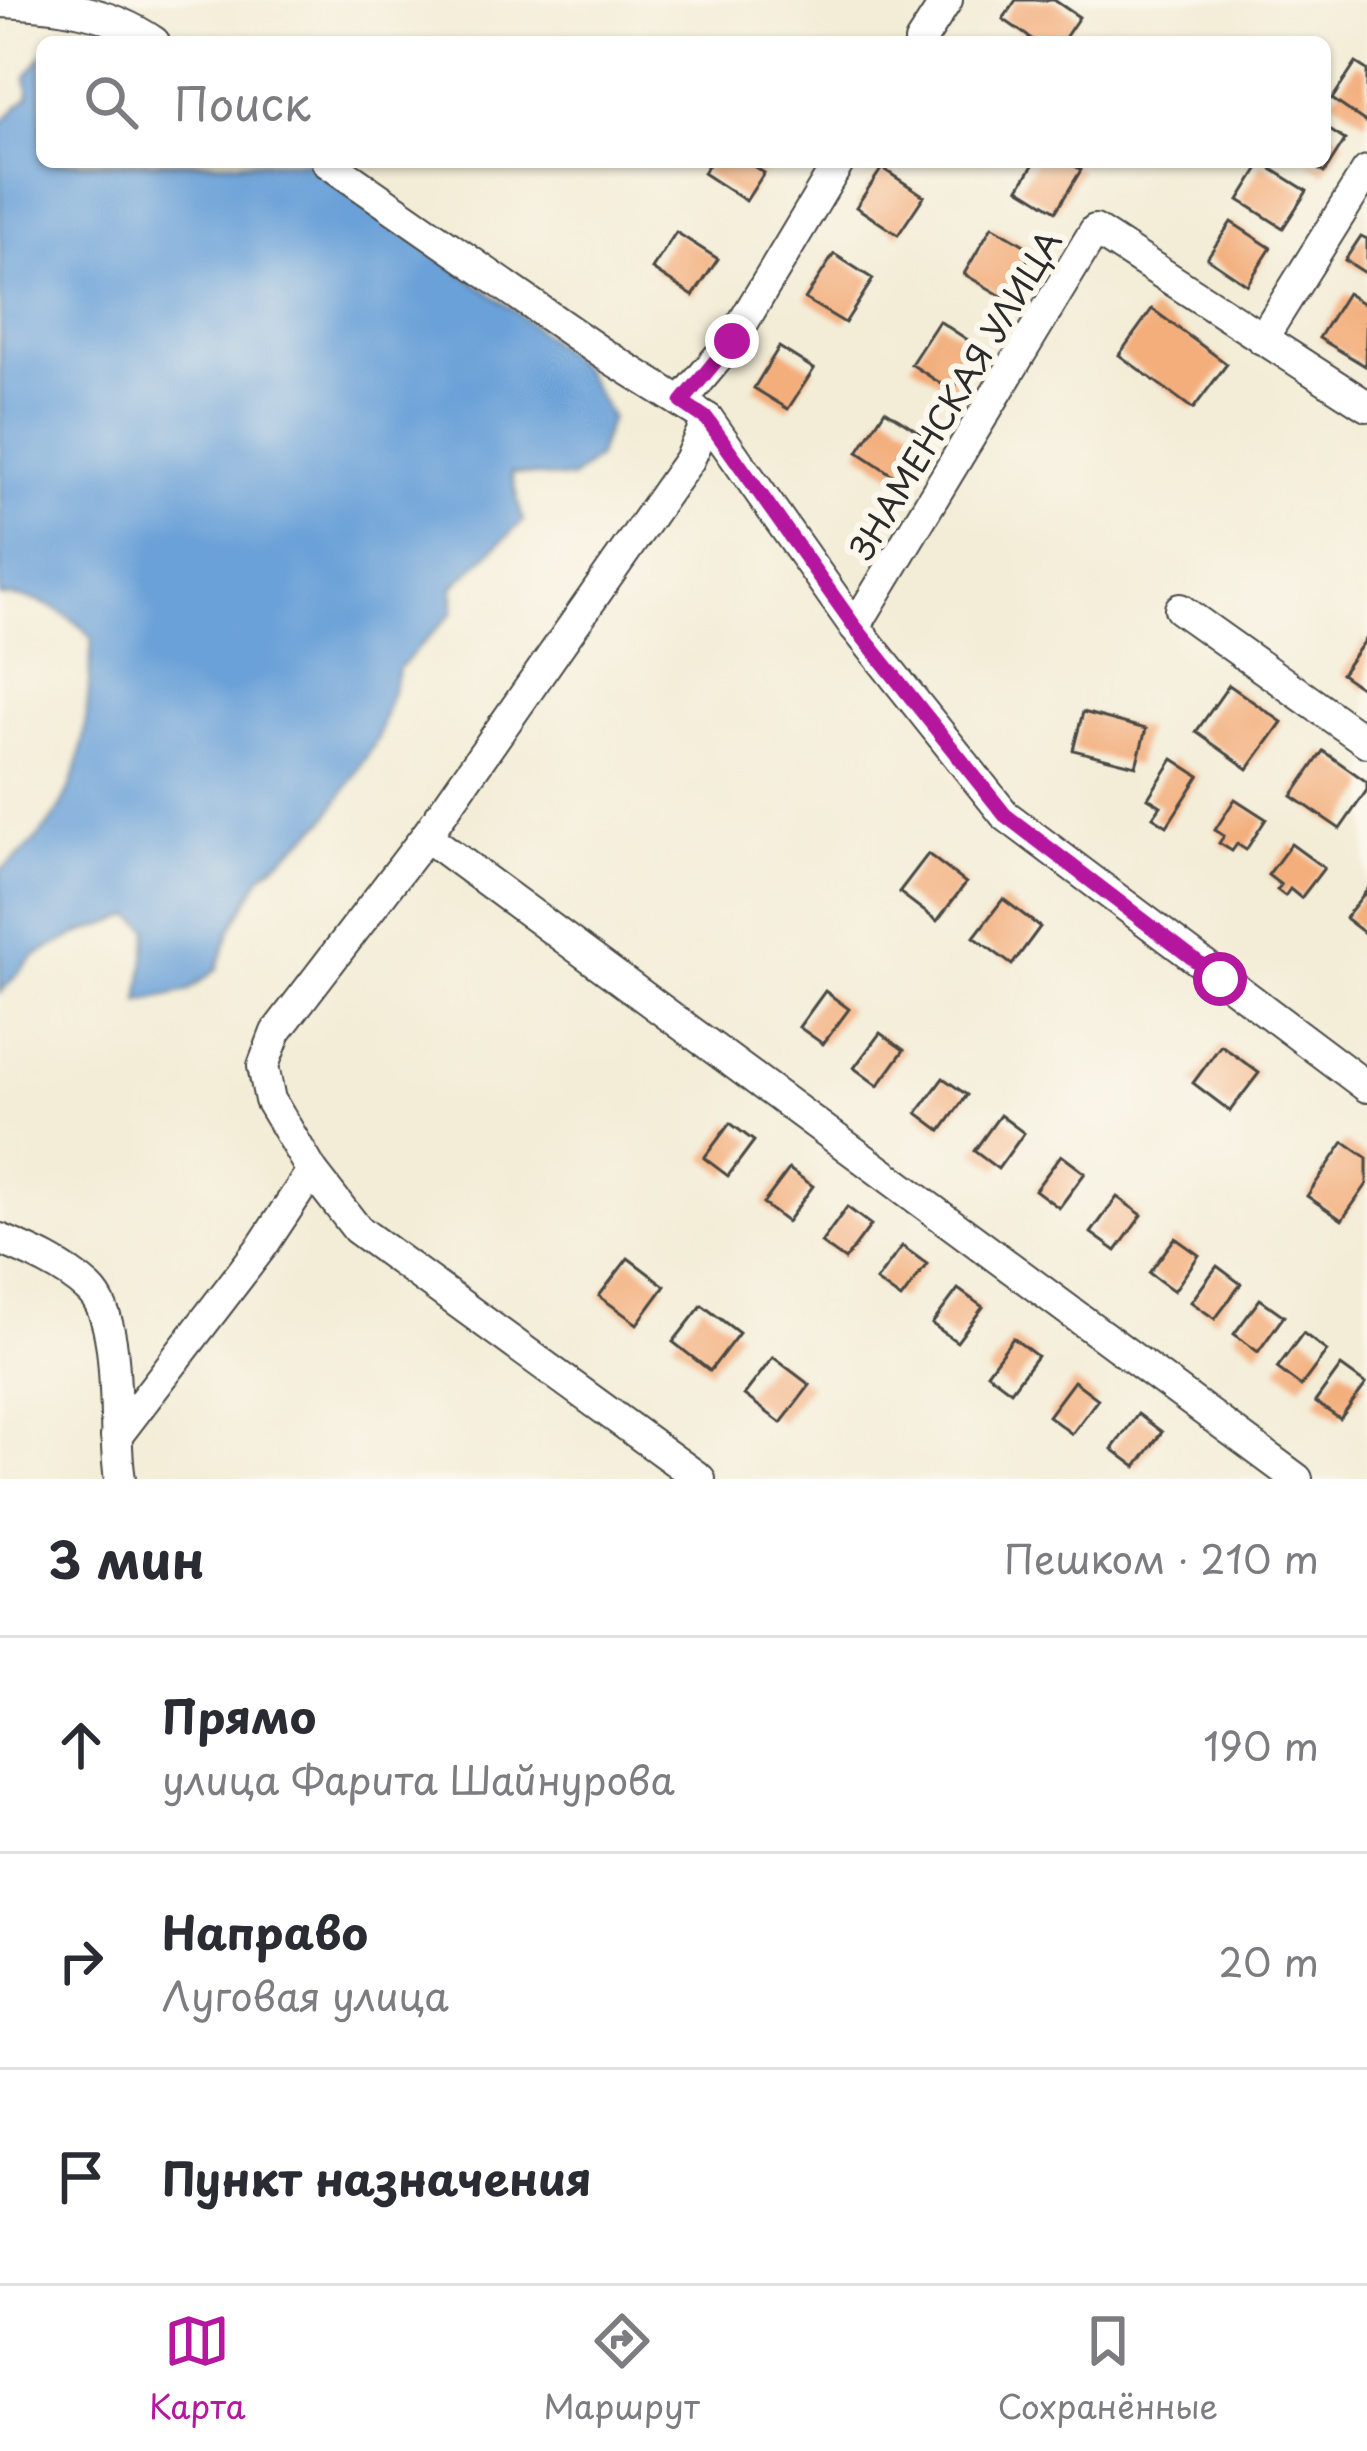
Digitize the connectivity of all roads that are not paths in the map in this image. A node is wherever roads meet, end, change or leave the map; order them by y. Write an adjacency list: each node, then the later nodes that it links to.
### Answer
1 (946, 0): 4 (street)
2 (0, 2): 3 (street)
3 (146, 36)
4 (924, 36)
5 (336, 168): 10 (street)
6 (835, 168): 10 (street)
7 (1367, 171): 8 (street)
8 (1262, 338): 9 (street, ЗНАМЕНСКАЯ УЛИЦА); 12 (street, ЗНАМЕНСКАЯ УЛИЦА)
9 (1367, 406)
10 (694, 410): 12 (street); 14 (street)
11 (1180, 609): 13 (street)
12 (855, 627): 15 (street)
13 (1367, 742)
14 (426, 836): 16 (street); 21 (street)
15 (1367, 1087)
16 (312, 1171): 18 (street); 20 (street)
17 (0, 1239): 18 (street)
18 (116, 1437): 19 (street)
19 (120, 1479)
20 (700, 1479)
21 (1298, 1479)

